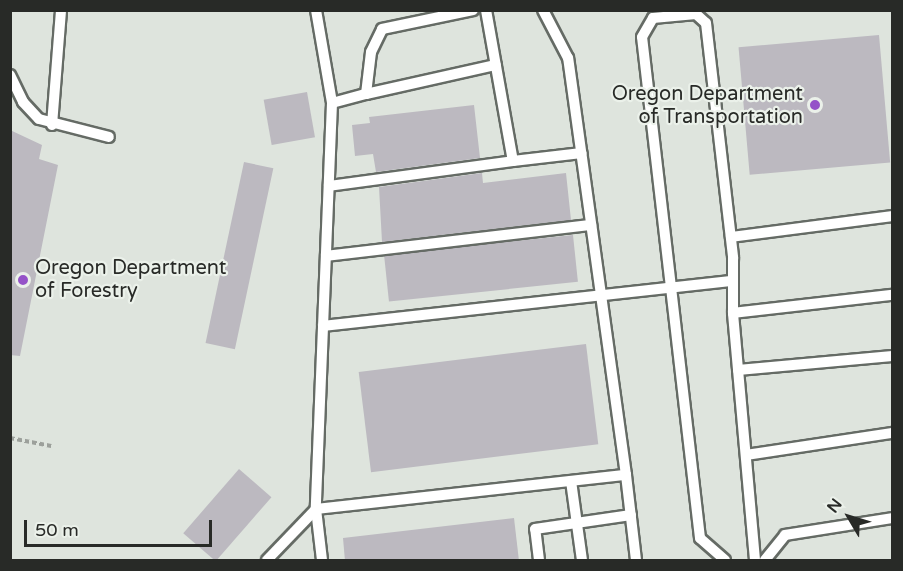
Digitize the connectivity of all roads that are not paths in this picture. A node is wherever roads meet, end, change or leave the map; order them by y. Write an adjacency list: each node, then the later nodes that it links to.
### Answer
1 (61, 10): 10 (lane)
2 (316, 10): 9 (lane)
3 (473, 10): 8 (lane)
4 (486, 10): 6 (lane)
5 (543, 10): 12 (lane)
6 (496, 65): 8 (lane); 13 (lane)
7 (10, 75): 10 (lane)
8 (366, 94): 9 (lane)
9 (333, 103): 14 (lane)
10 (52, 125): 11 (lane)
11 (109, 137)
12 (582, 153): 13 (lane); 16 (lane)
13 (513, 161): 14 (lane)
14 (329, 186): 18 (lane)
15 (892, 216): 17 (lane)
16 (591, 225): 18 (lane); 22 (lane)
17 (731, 237): 19 (lane); 20 (lane)
18 (326, 256): 24 (lane)
19 (733, 281): 20 (lane); 23 (lane)
20 (673, 286): 22 (lane); 40 (lane)
21 (892, 295): 23 (lane)
22 (599, 298): 24 (lane); 29 (lane)
23 (733, 313): 26 (lane)
24 (323, 326): 31 (lane)
25 (892, 356): 26 (lane)
26 (738, 370): 28 (lane)
27 (892, 433): 28 (lane)
28 (746, 455): 41 (lane)
29 (626, 475): 30 (lane); 32 (lane)
30 (571, 481): 31 (lane); 34 (lane)
31 (316, 509): 35 (lane); 36 (lane)
32 (631, 515): 34 (lane); 39 (lane)
33 (892, 518): 42 (lane)
34 (577, 523): 37 (lane); 38 (lane)
35 (267, 561)
36 (322, 561)
37 (538, 561)
38 (582, 561)
39 (636, 561)
40 (725, 561)
41 (755, 561)
42 (765, 561)

